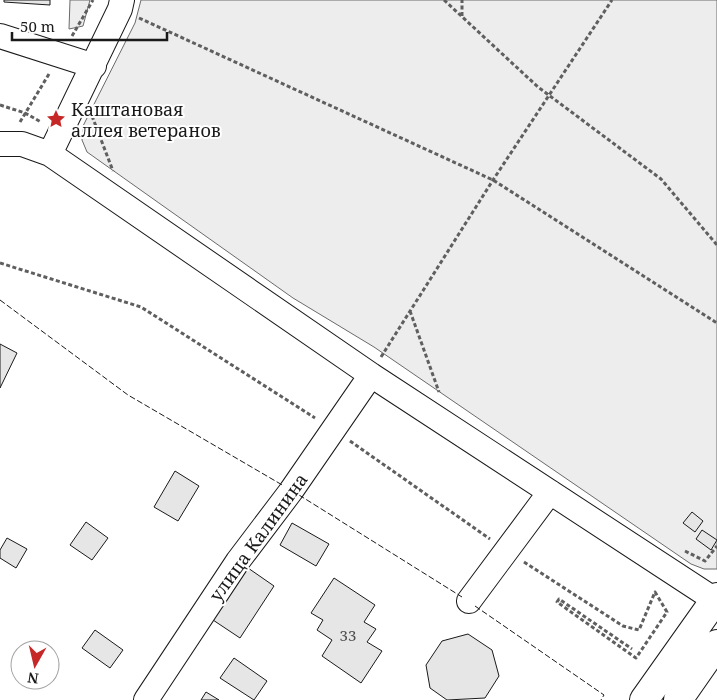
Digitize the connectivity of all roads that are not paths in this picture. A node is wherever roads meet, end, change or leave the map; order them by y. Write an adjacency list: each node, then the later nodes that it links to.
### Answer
1 (115, 3): 3 (street)
2 (0, 36): 3 (street)
3 (94, 66): 5 (street)
4 (0, 144): 5 (street)
5 (50, 154): 6 (street)
6 (371, 375): 7 (street); 11 (street, улица Калинина)
7 (550, 492): 8 (street); 9 (street)
8 (716, 598): 12 (main road)
9 (468, 602)
10 (717, 644): 13 (main road)
11 (146, 700)
12 (644, 700)
13 (678, 700)

